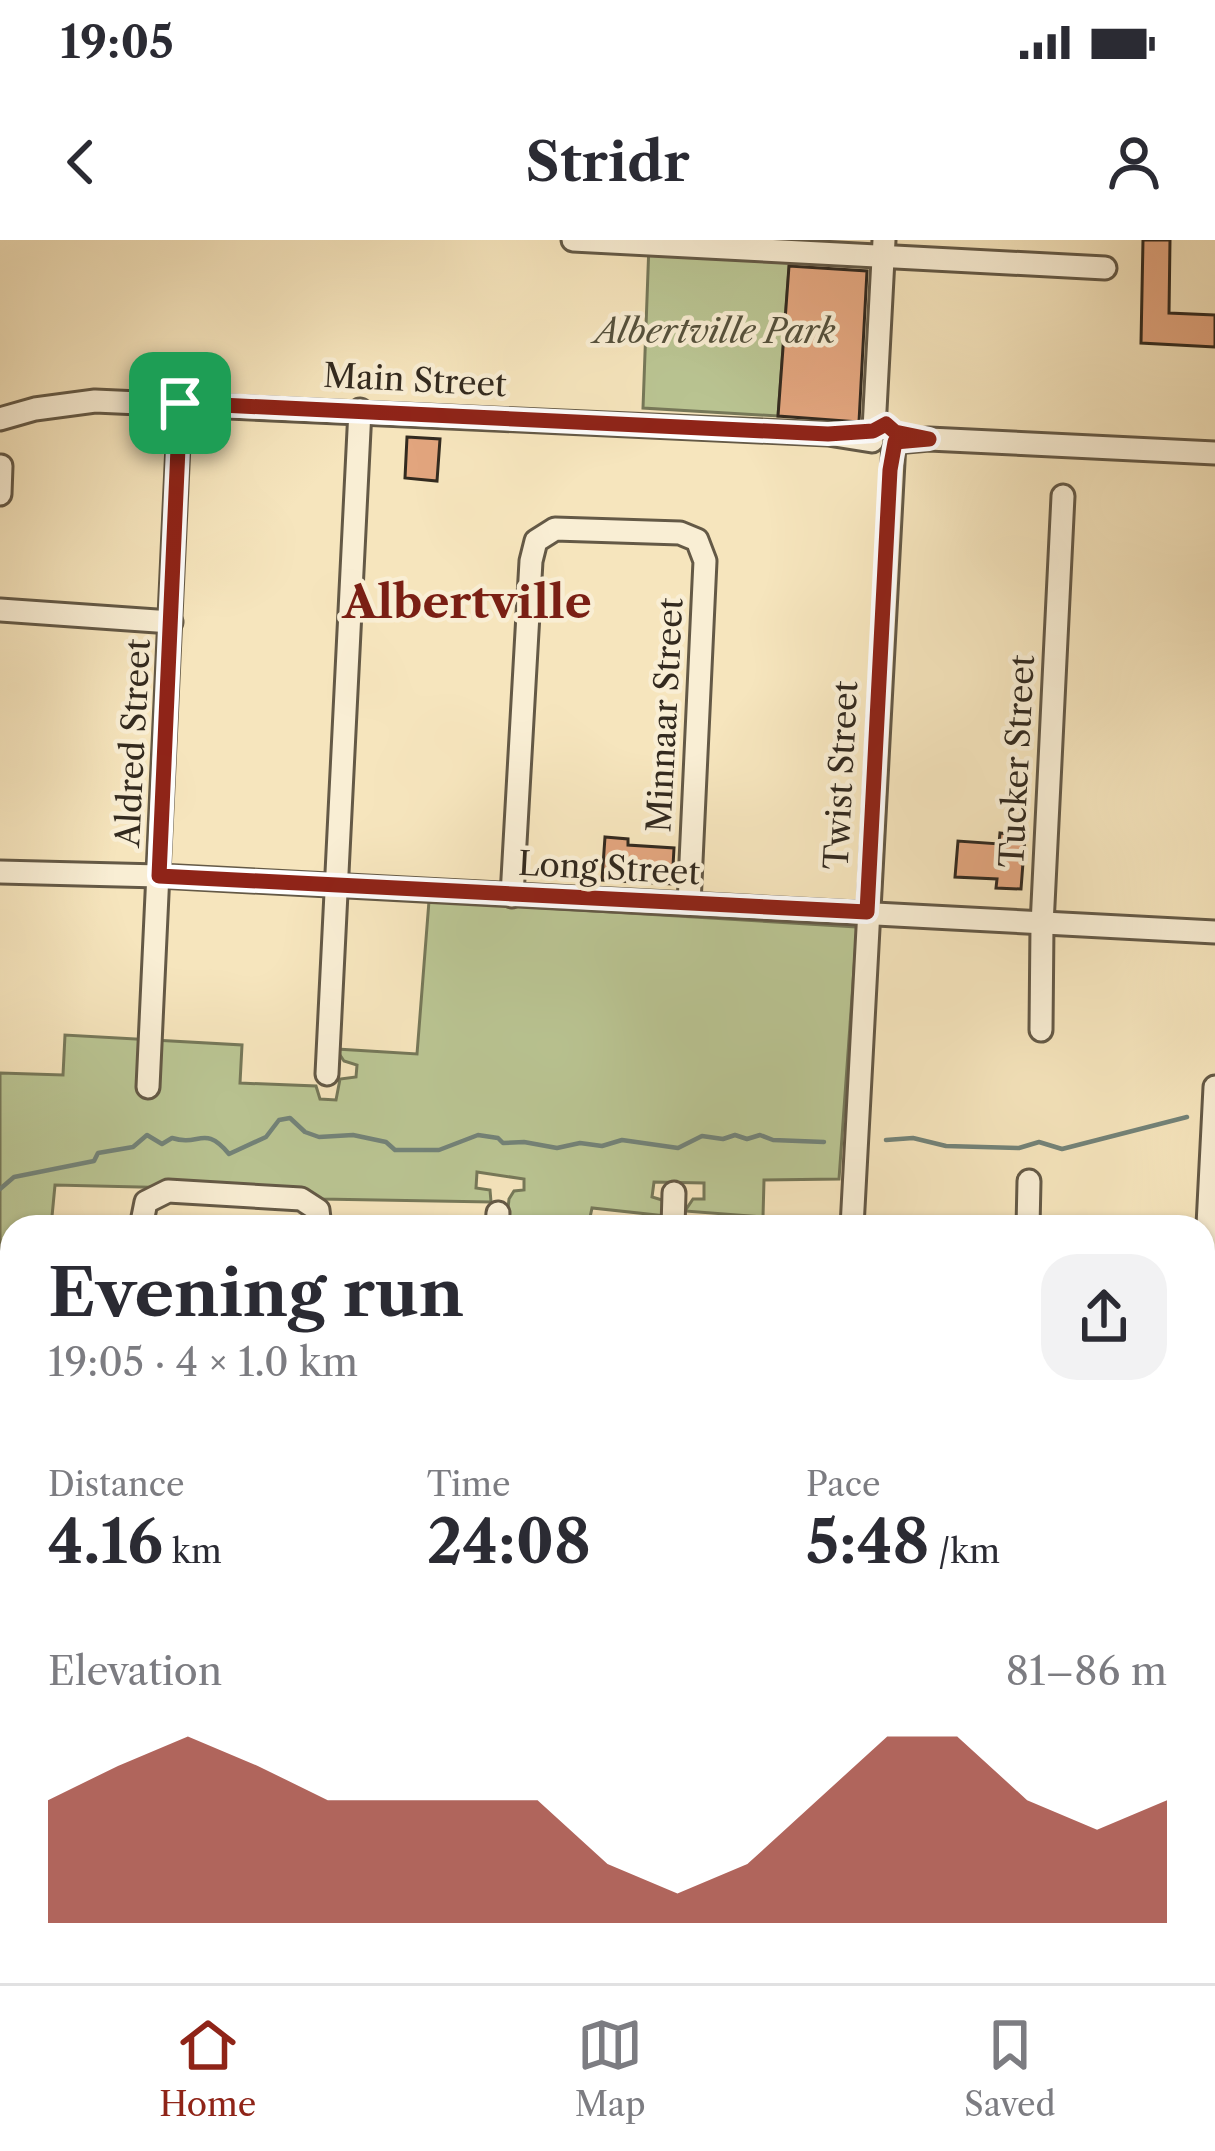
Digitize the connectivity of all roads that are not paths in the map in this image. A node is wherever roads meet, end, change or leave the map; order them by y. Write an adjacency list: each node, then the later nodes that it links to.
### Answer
1 (573, 240): 2 (street)
2 (884, 248): 3 (street); 7 (street, Twist Street)
3 (1105, 268)
4 (180, 403): 5 (street, Main Street); 6 (street, Main Street); 13 (street, Aldred Street)
5 (361, 410): 7 (street, Main Street); 16 (street)
6 (0, 419)
7 (882, 433): 8 (street, Main Street); 19 (street, Twist Street)
8 (1215, 453)
9 (1, 466): 10 (street)
10 (0, 494)
11 (1063, 496): 20 (street, Tucker Street)
12 (0, 610): 13 (street)
13 (172, 622): 15 (street, Aldred Street)
14 (0, 872): 15 (street, Long Street)
15 (159, 876): 16 (street, Long Street); 24 (street, Aldred Street)
16 (336, 888): 17 (street, Long Street); 23 (street)
17 (512, 896): 18 (street, Long Street); 18 (street, Minnaar Street)
18 (689, 904): 19 (street, Long Street)
19 (867, 912): 20 (street, Long Street); 31 (street, Twist Street)
20 (1042, 925): 21 (street, Long Street); 22 (street, Tucker Street)
21 (1215, 932)
22 (1041, 1030)
23 (327, 1074)
24 (148, 1087)
25 (1215, 1087): 33 (street)
26 (1029, 1181): 32 (street)
27 (674, 1193): 30 (street)
28 (143, 1215): 29 (street)
29 (319, 1215)
30 (673, 1215)
31 (853, 1215)
32 (1028, 1215)
33 (1212, 1215)

